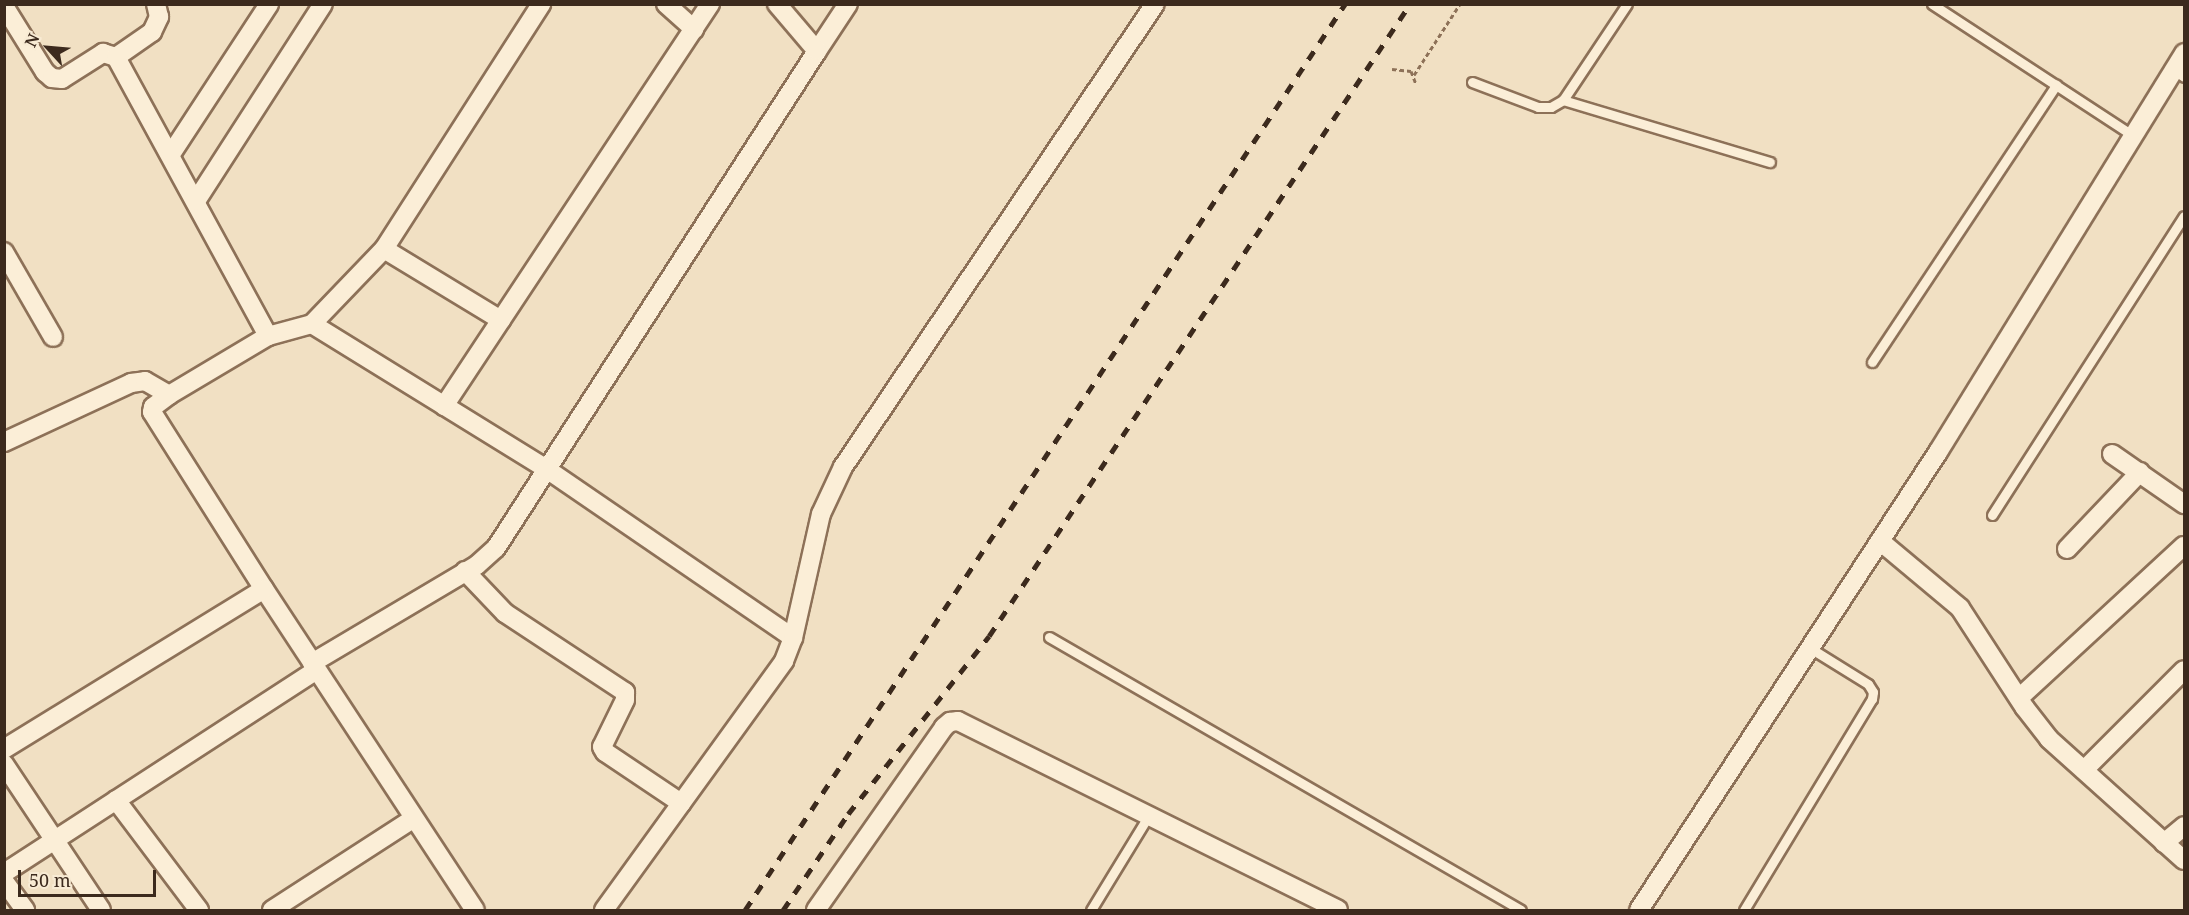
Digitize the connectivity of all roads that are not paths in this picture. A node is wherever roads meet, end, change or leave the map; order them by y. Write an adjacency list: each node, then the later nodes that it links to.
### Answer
1 (156, 4): 16 (street)
2 (269, 4): 22 (street)
3 (323, 4): 24 (street)
4 (541, 4): 26 (street)
5 (666, 4): 13 (street)
6 (710, 4): 13 (street)
7 (777, 4): 14 (street)
8 (848, 4): 14 (street)
9 (1155, 4): 47 (street)
10 (1627, 4): 20 (lane)
11 (1932, 4): 19 (lane)
12 (4, 6): 16 (street)
13 (694, 29): 28 (street)
14 (817, 51): 37 (street)
15 (2184, 53): 17 (street)
16 (116, 57): 22 (street)
17 (2179, 74): 21 (street)
18 (1472, 82): 20 (lane)
19 (2056, 85): 21 (lane); 32 (lane)
20 (1563, 100): 23 (lane)
21 (2134, 136): 41 (street)
22 (171, 154): 24 (street)
23 (1770, 162)
24 (196, 201): 30 (street)
25 (2184, 216): 40 (lane)
26 (384, 249): 28 (street); 29 (street)
27 (4, 252): 31 (street)
28 (501, 320): 34 (street)
29 (312, 324): 30 (street); 34 (street)
30 (268, 336): 33 (street)
31 (53, 337)
32 (1872, 362)
33 (169, 395): 35 (street); 45 (street)
34 (444, 406): 37 (street)
35 (4, 442)
36 (2112, 454): 38 (street)
37 (548, 470): 44 (street); 47 (street)
38 (2140, 472): 39 (street); 43 (street)
39 (2184, 504)
40 (1992, 515)
41 (1880, 541): 48 (street); 51 (street)
42 (2184, 546): 51 (street)
43 (2067, 549)
44 (465, 571): 49 (street); 56 (street)
45 (264, 589): 49 (street); 52 (street)
46 (1049, 637): 74 (lane)
47 (793, 638): 56 (street)
48 (1810, 648): 75 (street); 76 (lane)
49 (314, 666): 55 (street); 58 (street)
50 (2184, 670): 54 (street)
51 (2019, 698): 54 (street)
52 (4, 749)
53 (4, 764): 60 (street)
54 (2084, 770): 61 (street)
55 (117, 800): 60 (street); 67 (street)
56 (681, 803): 70 (street)
57 (1149, 815): 71 (street); 72 (lane); 73 (street)
58 (414, 818): 68 (street); 69 (street)
59 (2184, 826): 61 (street)
60 (54, 841): 63 (street); 66 (street)
61 (2164, 843): 62 (street)
62 (2184, 860)
63 (4, 873)
64 (4, 881): 65 (street)
65 (26, 910)
66 (101, 910)
67 (199, 910)
68 (272, 910)
69 (475, 910)
70 (604, 910)
71 (816, 910)
72 (1091, 910)
73 (1338, 910)
74 (1521, 910)
75 (1639, 910)
76 (1744, 910)

